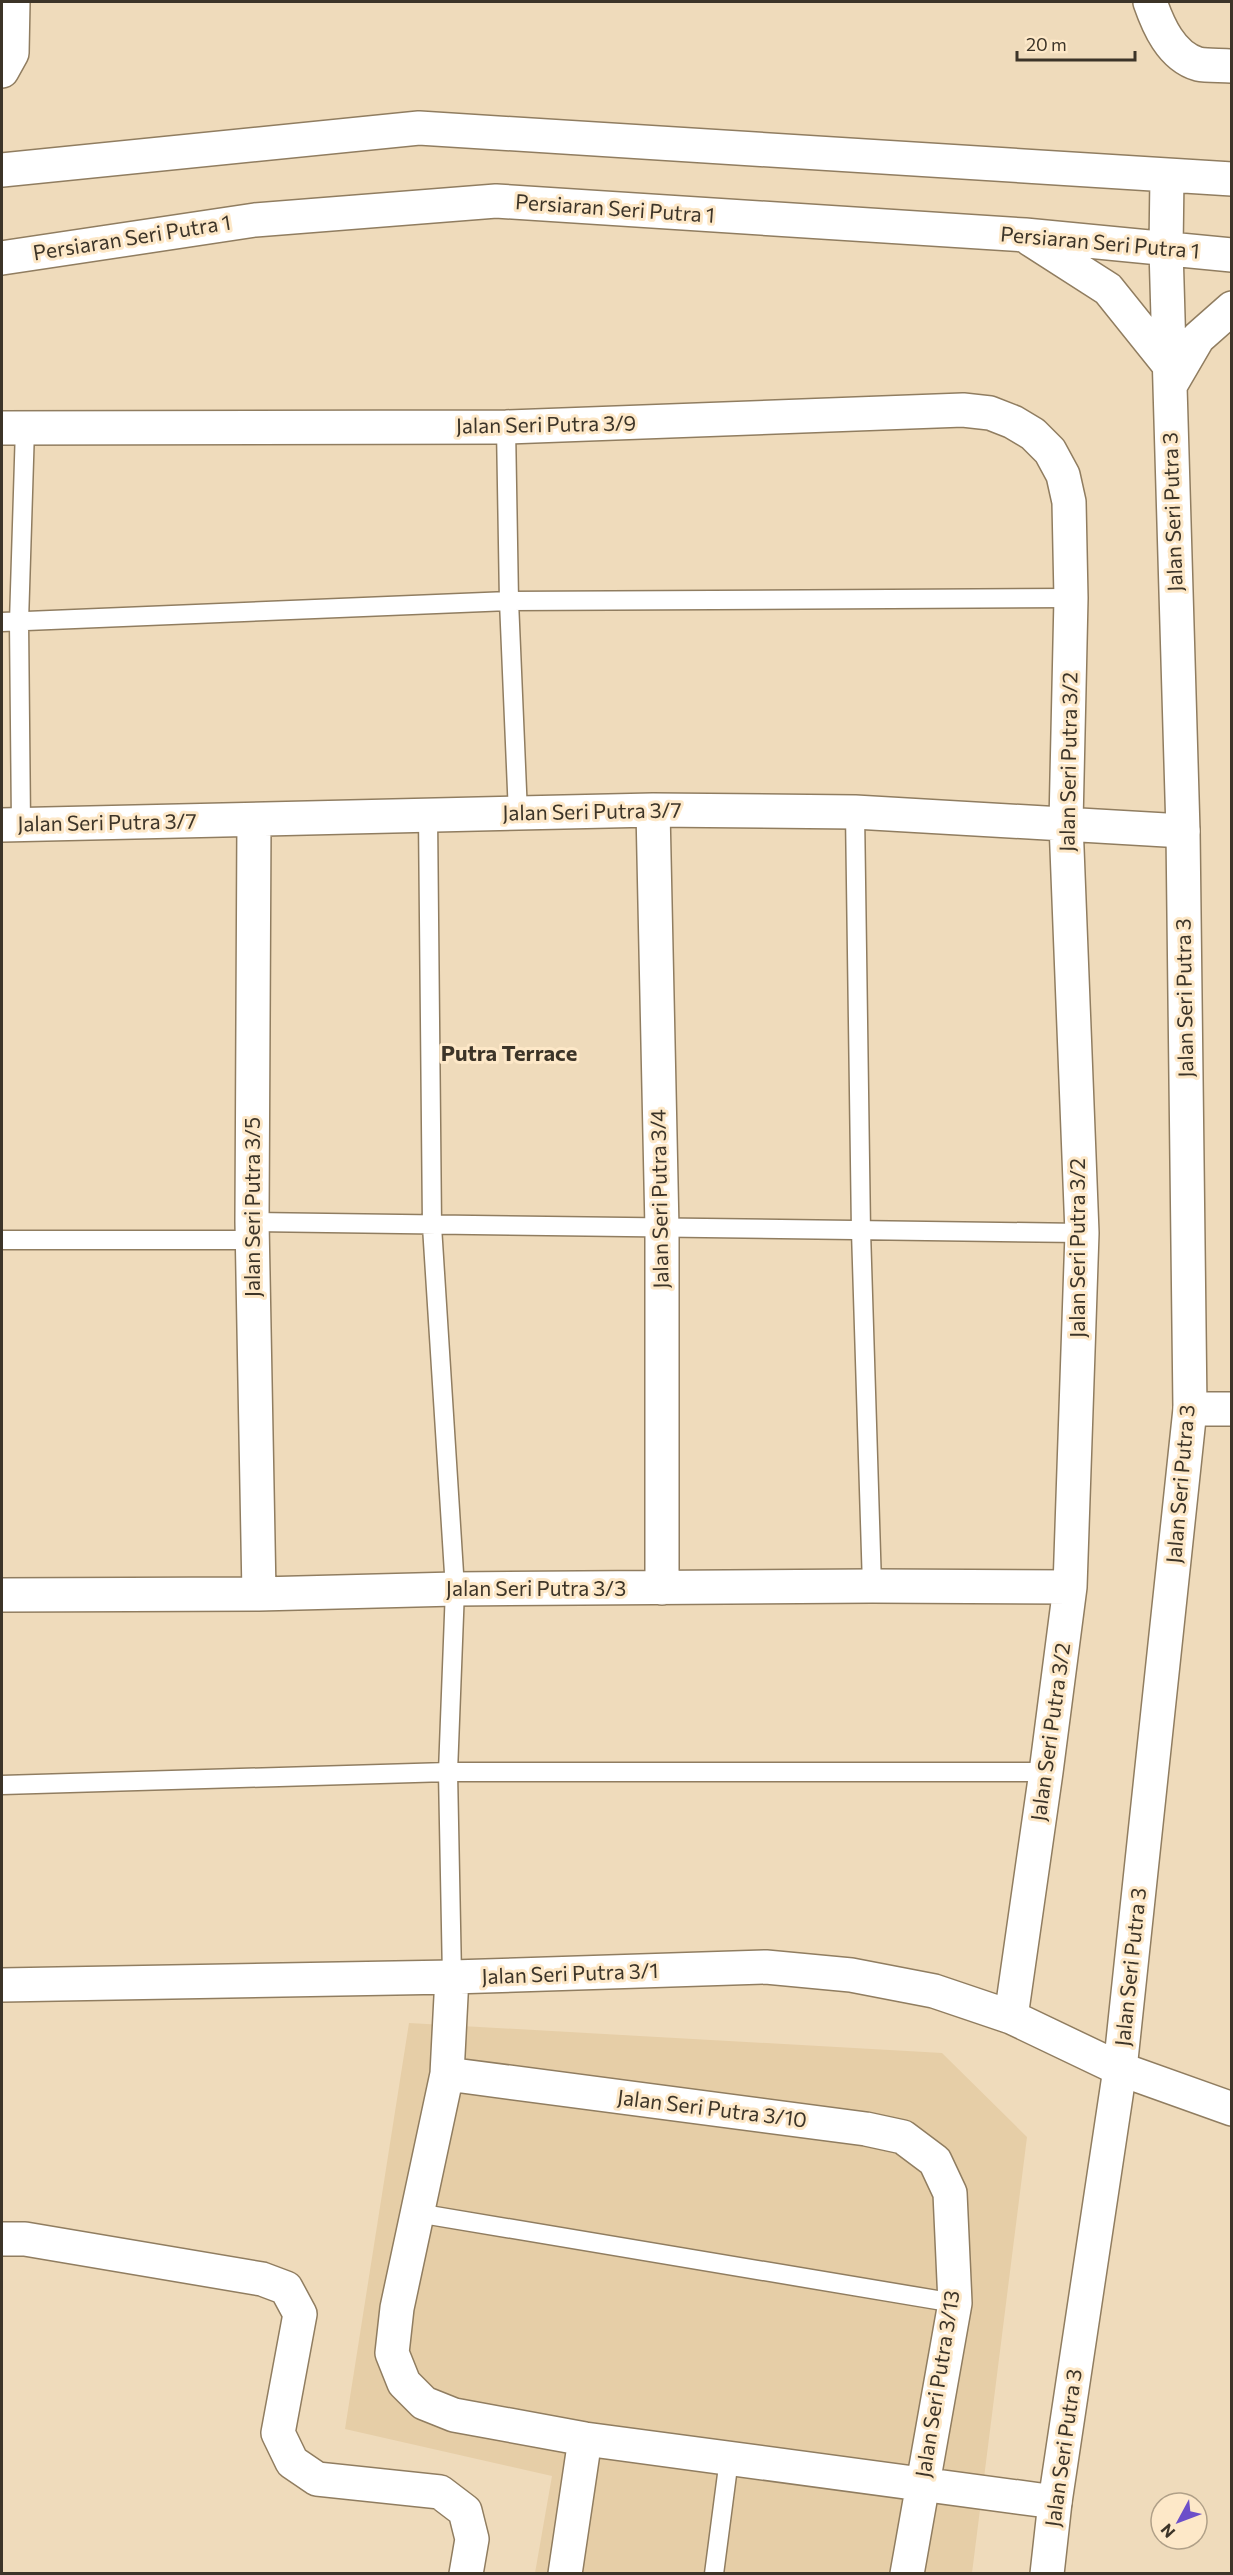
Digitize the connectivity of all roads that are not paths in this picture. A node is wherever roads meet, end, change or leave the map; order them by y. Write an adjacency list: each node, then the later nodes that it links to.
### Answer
1 (13, 2): 4 (street)
2 (1150, 2): 3 (street)
3 (1232, 66)
4 (2, 71)
5 (2, 170): 6 (street)
6 (1167, 176): 7 (street); 9 (street, Jalan Seri Putra 3)
7 (1232, 179)
8 (1025, 235): 9 (street, Persiaran Seri Putra 1); 11 (street, Persiaran Seri Putra 1); 13 (street)
9 (1166, 249): 10 (street, Persiaran Seri Putra 1); 13 (street, Jalan Seri Putra 3)
10 (1232, 255)
11 (2, 258)
12 (1232, 308): 13 (street)
13 (1169, 376): 27 (street, Jalan Seri Putra 3)
14 (506, 427): 15 (street, Jalan Seri Putra 3/9); 16 (street, Jalan Seri Putra 3/9); 18 (lane)
15 (13, 428): 19 (lane)
16 (1063, 475): 17 (street, Jalan Seri Putra 3/2)
17 (1071, 598): 18 (lane); 25 (street, Jalan Seri Putra 3/2)
18 (509, 601): 19 (lane); 22 (lane)
19 (10, 622): 26 (lane)
20 (653, 810): 21 (street, Jalan Seri Putra 3/7); 22 (street, Jalan Seri Putra 3/7); 29 (street, Jalan Seri Putra 3/4)
21 (855, 812): 25 (street, Jalan Seri Putra 3/7); 31 (lane)
22 (518, 814): 23 (street, Jalan Seri Putra 3/7)
23 (428, 815): 24 (street, Jalan Seri Putra 3/7); 28 (lane)
24 (254, 820): 26 (street, Jalan Seri Putra 3/7); 30 (street, Jalan Seri Putra 3/5)
25 (1066, 823): 27 (street, Jalan Seri Putra 3/7); 32 (street, Jalan Seri Putra 3/2)
26 (11, 825)
27 (1183, 831): 34 (street, Jalan Seri Putra 3)
28 (432, 1226): 29 (lane); 30 (lane); 39 (lane)
29 (662, 1229): 31 (lane); 38 (street, Jalan Seri Putra 3/4)
30 (252, 1231): 33 (lane); 40 (street, Jalan Seri Putra 3/5)
31 (861, 1231): 32 (lane); 36 (lane)
32 (1082, 1233): 37 (street, Jalan Seri Putra 3/2)
33 (2, 1240)
34 (1190, 1409): 35 (street); 48 (street, Jalan Seri Putra 3)
35 (1232, 1409)
36 (872, 1586): 37 (street, Jalan Seri Putra 3/3); 38 (street, Jalan Seri Putra 3/3)
37 (1070, 1587): 43 (street, Jalan Seri Putra 3/2)
38 (662, 1588): 39 (street, Jalan Seri Putra 3/3)
39 (455, 1589): 40 (street, Jalan Seri Putra 3/3); 42 (lane)
40 (259, 1594): 41 (street, Jalan Seri Putra 3/3)
41 (2, 1595)
42 (448, 1772): 43 (lane); 44 (lane); 45 (lane)
43 (1046, 1772): 47 (street, Jalan Seri Putra 3/2)
44 (2, 1785)
45 (452, 1977): 46 (street, Jalan Seri Putra 3/1); 47 (street, Jalan Seri Putra 3/1); 49 (street)
46 (2, 1985)
47 (1011, 2017): 48 (street, Jalan Seri Putra 3/1)
48 (1120, 2069): 50 (street, Jalan Seri Putra 3/1); 58 (street, Jalan Seri Putra 3)
49 (447, 2074): 51 (street, Jalan Seri Putra 3/10); 52 (street)
50 (1232, 2109)
51 (950, 2193): 54 (street, Jalan Seri Putra 3/13)
52 (417, 2213): 54 (lane); 55 (street)
53 (2, 2239): 59 (street)
54 (955, 2303): 57 (street, Jalan Seri Putra 3/13)
55 (585, 2439): 56 (street); 60 (street)
56 (729, 2459): 57 (street); 61 (lane)
57 (922, 2484): 58 (street); 62 (street, Jalan Seri Putra 3/13)
58 (1055, 2502): 63 (street, Jalan Seri Putra 3)
59 (466, 2574)
60 (565, 2574)
61 (714, 2574)
62 (907, 2574)
63 (1047, 2574)

